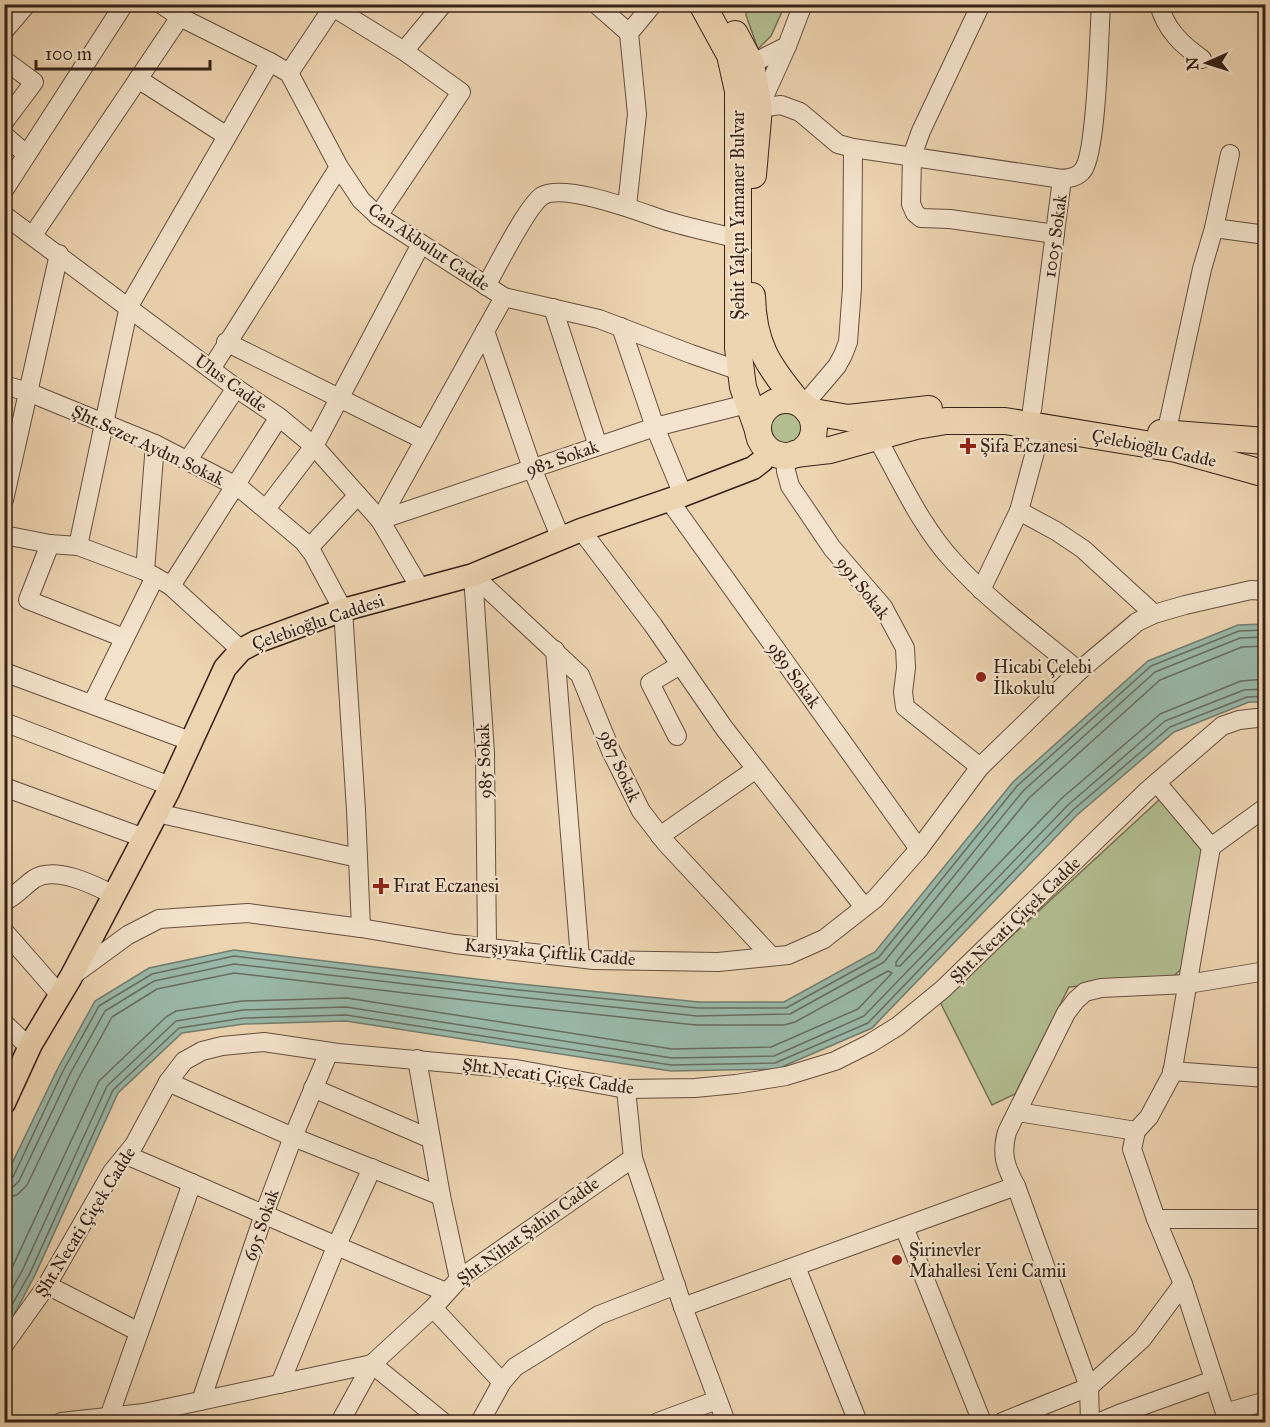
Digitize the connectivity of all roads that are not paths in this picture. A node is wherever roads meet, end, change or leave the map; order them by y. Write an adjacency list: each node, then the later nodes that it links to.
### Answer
1 (124, 4): 30 (street)
2 (161, 4): 14 (street, Can Akbulut Cadde)
3 (443, 4): 18 (street)
4 (596, 4): 16 (street)
5 (653, 4): 16 (street)
6 (702, 4): 43 (highway, Şehit Yalçın Yamaner Bulvar)
7 (717, 4): 22 (highway, Şehit Yalçın Yamaner Bulvar)
8 (803, 4): 17 (street)
9 (981, 4): 32 (street)
10 (1101, 4): 34 (street, 1005 Sokak)
11 (1159, 4): 19 (street)
12 (22, 6): 15 (street)
13 (333, 6): 18 (street); 23 (street)
14 (180, 17): 21 (street, Can Akbulut Cadde); 24 (street)
15 (4, 31)
16 (628, 33): 36 (street)
17 (787, 46): 22 (street); 25 (street)
18 (404, 51): 38 (street)
19 (1202, 59)
20 (4, 60): 26 (street)
21 (270, 62): 23 (street, Can Akbulut Cadde); 28 (street)
22 (751, 64): 25 (highway, Şehit Yalçın Yamaner Bulvar)
23 (289, 74): 33 (street, Can Akbulut Cadde)
24 (138, 79): 28 (street); 41 (street)
25 (759, 108): 29 (street); 60 (highway, Şehit Yalçın Yamaner Bulvar)
26 (4, 122)
27 (4, 135): 30 (street)
28 (227, 136): 48 (street)
29 (853, 148): 32 (street); 60 (street)
30 (27, 154): 35 (street)
31 (1230, 154): 39 (street)
32 (912, 156): 34 (street); 40 (street)
33 (339, 167): 38 (street, Can Akbulut Cadde); 52 (street)
34 (1062, 179): 40 (street, 1005 Sokak)
35 (4, 190)
36 (627, 206): 43 (street); 46 (street)
37 (4, 215): 41 (street, Ulus Cadde)
38 (378, 216): 44 (street, Can Akbulut Cadde)
39 (1214, 228): 42 (street); 65 (street)
40 (1055, 234): 62 (street, 1005 Sokak)
41 (33, 235): 45 (street, Ulus Cadde)
42 (1266, 236)
43 (738, 239): 54 (highway, Şehit Yalçın Yamaner Bulvar)
44 (420, 244): 46 (street, Can Akbulut Cadde); 58 (street)
45 (59, 254): 48 (street, Ulus Cadde); 57 (street)
46 (486, 286): 47 (street, Can Akbulut Cadde)
47 (504, 297): 49 (street, Can Akbulut Cadde); 51 (street)
48 (129, 306): 53 (street, Ulus Cadde); 63 (street)
49 (553, 308): 50 (street, Can Akbulut Cadde); 71 (street)
50 (621, 327): 54 (street, Can Akbulut Cadde); 64 (street, 989 Sokak)
51 (485, 331): 67 (street); 74 (street)
52 (226, 342): 53 (street); 58 (street)
53 (211, 369): 56 (street, Ulus Cadde)
54 (740, 371): 59 (highway, Şehit Yalçın Yamaner Bulvar)
55 (4, 385): 57 (street, Şht.Sezer Aydın Sokak)
56 (236, 388): 61 (street, Ulus Cadde); 73 (street)
57 (28, 392): 63 (street, Şht.Sezer Aydın Sokak); 79 (street)
58 (340, 397): 67 (street); 70 (street)
59 (747, 404): 64 (street, 982 Sokak); 72 (highway, Şehit Yalçın Yamaner Bulvar)
60 (803, 406): 62 (highway, Çelebioğlu Cadde); 72 (highway); 72 (highway, Çelebioğlu Cadde)
61 (279, 417): 70 (street, Ulus Cadde); 76 (street)
62 (1037, 418): 65 (highway, Çelebioğlu Cadde); 66 (highway, Çelebioğlu Cadde); 75 (highway, Çelebioğlu Cadde); 81 (street, 1005 Sokak)
63 (103, 422): 69 (street, Şht.Sezer Aydın Sokak); 86 (street)
64 (655, 427): 71 (street, 982 Sokak); 78 (street, 989 Sokak)
65 (1166, 434): 68 (highway, Çelebioğlu Cadde)
66 (877, 438): 72 (highway, Çelebioğlu Cadde); 92 (street)
67 (424, 440): 82 (street)
68 (1266, 441)
69 (155, 444): 73 (street, Şht.Sezer Aydın Sokak); 88 (street)
70 (314, 446): 77 (street, Ulus Cadde); 80 (street)
71 (598, 446): 74 (street, 982 Sokak)
72 (777, 447): 78 (main road, Çelebioğlu Caddesi); 107 (street, 991 Sokak)
73 (188, 460): 76 (street, Şht.Sezer Aydın Sokak)
74 (532, 468): 82 (street, 982 Sokak); 84 (street)
75 (1266, 474)
76 (236, 486): 80 (street, Şht.Sezer Aydın Sokak); 90 (street)
77 (358, 495): 82 (street, Ulus Cadde); 87 (street)
78 (676, 497): 84 (main road, Çelebioğlu Caddesi); 117 (street, 989 Sokak)
79 (4, 500)
80 (266, 509): 87 (street, Şht.Sezer Aydın Sokak)
81 (1019, 511): 92 (street, 1005 Sokak); 95 (street)
82 (380, 520): 91 (street, Ulus Cadde)
83 (4, 535): 85 (street)
84 (571, 535): 89 (main road, Çelebioğlu Caddesi); 99 (street)
85 (50, 544): 86 (street); 96 (street)
86 (78, 546): 88 (street)
87 (309, 548): 94 (street, Şht.Sezer Aydın Sokak)
88 (150, 574): 90 (street); 96 (street)
89 (473, 575): 91 (main road, Çelebioğlu Caddesi); 98 (street, 987 Sokak); 124 (street, 985 Sokak)
90 (171, 586): 97 (street)
91 (420, 588): 94 (main road, Çelebioğlu Caddesi)
92 (981, 590): 100 (street)
93 (1266, 591): 95 (street, Karşıyaka Çiftlik Cadde)
94 (343, 610): 97 (main road, Çelebioğlu Caddesi); 118 (street)
95 (1154, 614): 100 (street, Karşıyaka Çiftlik Cadde)
96 (124, 638): 102 (street)
97 (241, 650): 106 (main road, Çelebioğlu Caddesi)
98 (555, 650): 114 (street, 987 Sokak); 126 (street)
99 (680, 665): 105 (street); 108 (street)
100 (1079, 671): 107 (street, Karşıyaka Çiftlik Cadde)
101 (4, 672): 102 (street)
102 (92, 704): 106 (street)
103 (1266, 717): 109 (street, Şht.Necati Çiçek Cadde)
104 (4, 722): 110 (street)
105 (676, 736)
106 (190, 741): 110 (main road, Çelebioğlu Caddesi)
107 (980, 767): 117 (street, Karşıyaka Çiftlik Cadde)
108 (756, 769): 114 (street); 121 (street)
109 (1157, 783): 116 (street); 138 (street, Şht.Necati Çiçek Cadde)
110 (170, 786): 113 (main road, Çelebioğlu Caddesi)
111 (4, 787): 115 (street)
112 (1266, 807): 116 (street)
113 (157, 813): 115 (main road, Çelebioğlu Caddesi); 118 (street)
114 (660, 836): 125 (street, 987 Sokak)
115 (144, 838): 119 (main road, Çelebioğlu Caddesi)
116 (1211, 847): 128 (street)
117 (919, 849): 121 (street, Karşıyaka Çiftlik Cadde)
118 (358, 858): 122 (street)
119 (114, 895): 120 (street); 129 (main road, Çelebioğlu Caddesi)
120 (4, 902)
121 (864, 907): 125 (street, Karşıyaka Çiftlik Cadde)
122 (361, 928): 124 (street, Karşıyaka Çiftlik Cadde); 129 (street, Karşıyaka Çiftlik Cadde)
123 (4, 931): 129 (street)
124 (487, 947): 126 (street, Karşıyaka Çiftlik Cadde)
125 (771, 957): 126 (street, Karşıyaka Çiftlik Cadde)
126 (580, 958)
127 (1266, 972): 128 (street)
128 (1188, 984): 134 (street); 140 (street)
129 (66, 986): 131 (main road, Çelebioğlu Caddesi)
130 (4, 1023): 131 (street)
131 (30, 1048): 139 (main road, Çelebioğlu Caddesi)
132 (329, 1052): 133 (street, Şht.Necati Çiçek Cadde); 136 (street, Şht.Necati Çiçek Cadde); 137 (street, 695 Sokak)
133 (417, 1059): 138 (street, Şht.Necati Çiçek Cadde); 143 (street)
134 (1172, 1071): 135 (street); 141 (street)
135 (1266, 1078)
136 (168, 1082): 142 (street); 144 (street, Şht.Necati Çiçek Cadde)
137 (314, 1088): 142 (street, 695 Sokak); 143 (street)
138 (626, 1089): 145 (street)
139 (4, 1103)
140 (1018, 1112): 141 (street); 148 (street)
141 (1136, 1131): 151 (street)
142 (293, 1137): 146 (street); 150 (street, 695 Sokak)
143 (431, 1140): 149 (street)
144 (126, 1155): 147 (street); 158 (street, Şht.Necati Çiçek Cadde)
145 (633, 1158): 156 (street, Şht.Nihat Şahin Cadde); 159 (street)
146 (372, 1168): 149 (street); 154 (street)
147 (192, 1183): 150 (street); 163 (street)
148 (1016, 1186): 153 (street); 169 (street)
149 (441, 1196): 156 (street)
150 (264, 1214): 154 (street); 170 (street, 695 Sokak)
151 (1156, 1219): 152 (street); 157 (street)
152 (1266, 1219)
153 (904, 1227): 155 (street); 184 (street)
154 (336, 1247): 160 (street); 168 (street)
155 (796, 1267): 161 (street); 183 (street)
156 (459, 1279): 160 (street, Şht.Nihat Şahin Cadde)
157 (1183, 1284): 166 (street); 169 (street)
158 (46, 1285): 163 (street); 164 (street, Şht.Necati Çiçek Cadde)
159 (676, 1285): 161 (street); 167 (street)
160 (446, 1292): 162 (street, Şht.Nihat Şahin Cadde)
161 (683, 1307): 171 (street)
162 (433, 1308): 165 (street, Şht.Nihat Şahin Cadde); 167 (street)
163 (139, 1332): 173 (street)
164 (4, 1346)
165 (372, 1364): 168 (street); 178 (street, Şht.Nihat Şahin Cadde); 179 (street)
166 (1214, 1380): 176 (street); 187 (street)
167 (502, 1382): 180 (street)
168 (280, 1384): 170 (street)
169 (1089, 1387): 174 (street); 186 (street)
170 (201, 1401): 175 (street)
171 (717, 1401): 181 (street); 182 (street)
172 (1266, 1401): 176 (street)
173 (109, 1417): 175 (street); 177 (street)
174 (1033, 1417): 185 (street)
175 (142, 1418)
176 (1226, 1418)
177 (61, 1422)
178 (340, 1422)
179 (443, 1422)
180 (480, 1422)
181 (658, 1422)
182 (726, 1422)
183 (858, 1422)
184 (982, 1422)
185 (1002, 1422)
186 (1090, 1422)
187 (1100, 1422)

